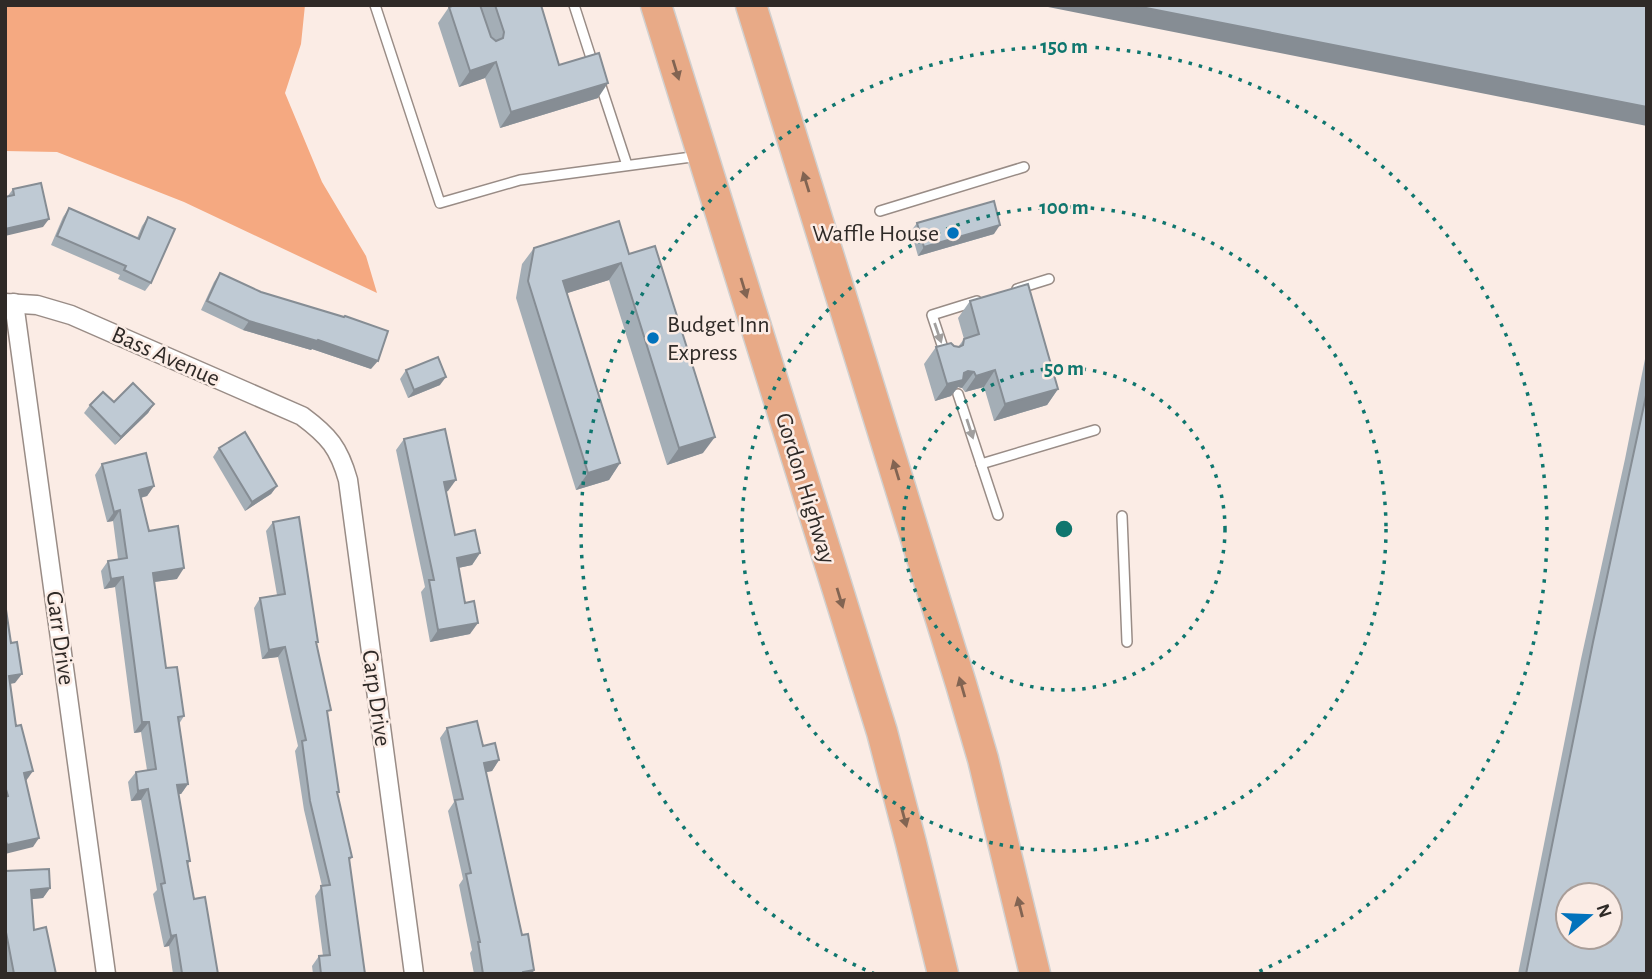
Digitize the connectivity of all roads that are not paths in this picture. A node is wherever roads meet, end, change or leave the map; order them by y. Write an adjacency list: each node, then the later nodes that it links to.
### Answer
1 (375, 5): 6 (lane)
2 (574, 5): 6 (lane)
3 (656, 5): 5 (highway, Gordon Highway, one-way to 5)
4 (751, 5): 24 (highway, one-way to 4)
5 (704, 155): 6 (lane); 23 (highway, Gordon Highway, one-way to 23)
6 (626, 165)
7 (1024, 167): 8 (lane)
8 (880, 211)
9 (1049, 279): 10 (lane)
10 (1010, 291)
11 (984, 299): 13 (lane, one-way to 13)
12 (10, 303): 15 (street, Bass Avenue); 21 (street, Garr Drive)
13 (946, 357)
14 (958, 394): 17 (lane, one-way to 17)
15 (320, 429): 22 (street, Carp Drive)
16 (1095, 430): 17 (lane)
17 (981, 464): 18 (lane)
18 (998, 515)
19 (1122, 516): 20 (lane)
20 (1127, 642)
21 (106, 974)
22 (414, 974)
23 (943, 974)
24 (1035, 974)

